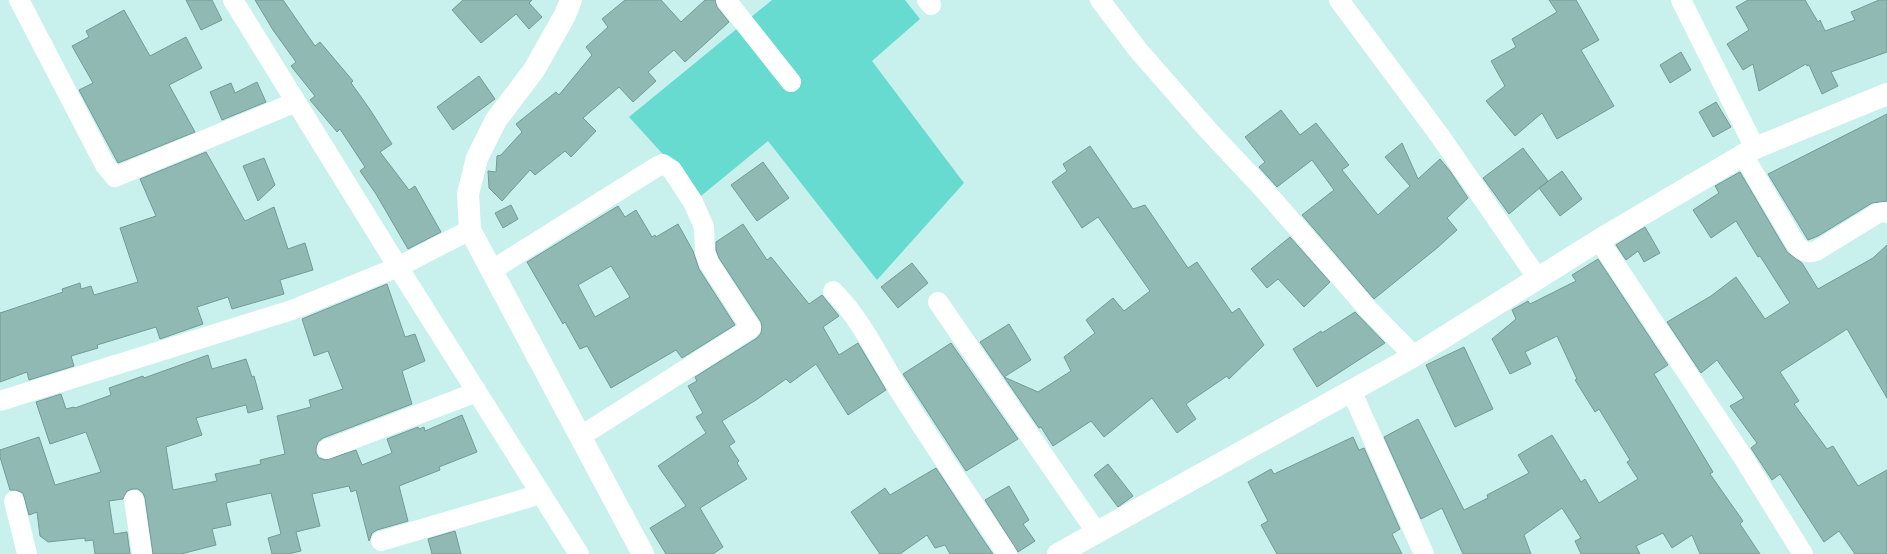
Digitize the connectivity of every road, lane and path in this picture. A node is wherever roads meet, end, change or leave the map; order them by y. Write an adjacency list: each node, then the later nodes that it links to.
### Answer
1 (18, 0): 10 (street)
2 (233, 0): 10 (street)
3 (571, 0): 13 (main road)
4 (726, 0): 8 (street)
5 (1100, 0): 20 (street)
6 (1339, 0): 17 (street)
7 (1681, 0): 11 (street)
8 (791, 82)
9 (1887, 94): 11 (main road)
10 (296, 102): 15 (street)
11 (1749, 152): 12 (street); 14 (main road)
12 (1887, 213)
13 (470, 230): 15 (street); 16 (main road)
14 (1599, 240): 17 (main road); 38 (street)
15 (398, 267): 22 (street); 23 (street)
16 (492, 270): 24 (main road); 24 (street)
17 (1538, 279): 20 (main road)
18 (833, 291): 35 (street)
19 (938, 302): 29 (street)
20 (1414, 356): 21 (main road)
21 (1351, 390): 29 (main road); 37 (street)
22 (477, 392): 25 (street); 26 (street)
23 (0, 401)
24 (581, 436): 34 (main road)
25 (327, 449)
26 (541, 494): 30 (street); 33 (street)
27 (134, 500): 32 (street)
28 (14, 501): 31 (street)
29 (1097, 533): 36 (main road)
30 (381, 541)
31 (26, 554)
32 (142, 554)
33 (579, 554)
34 (643, 554)
35 (1007, 554)
36 (1058, 554)
37 (1424, 554)
38 (1803, 554)

